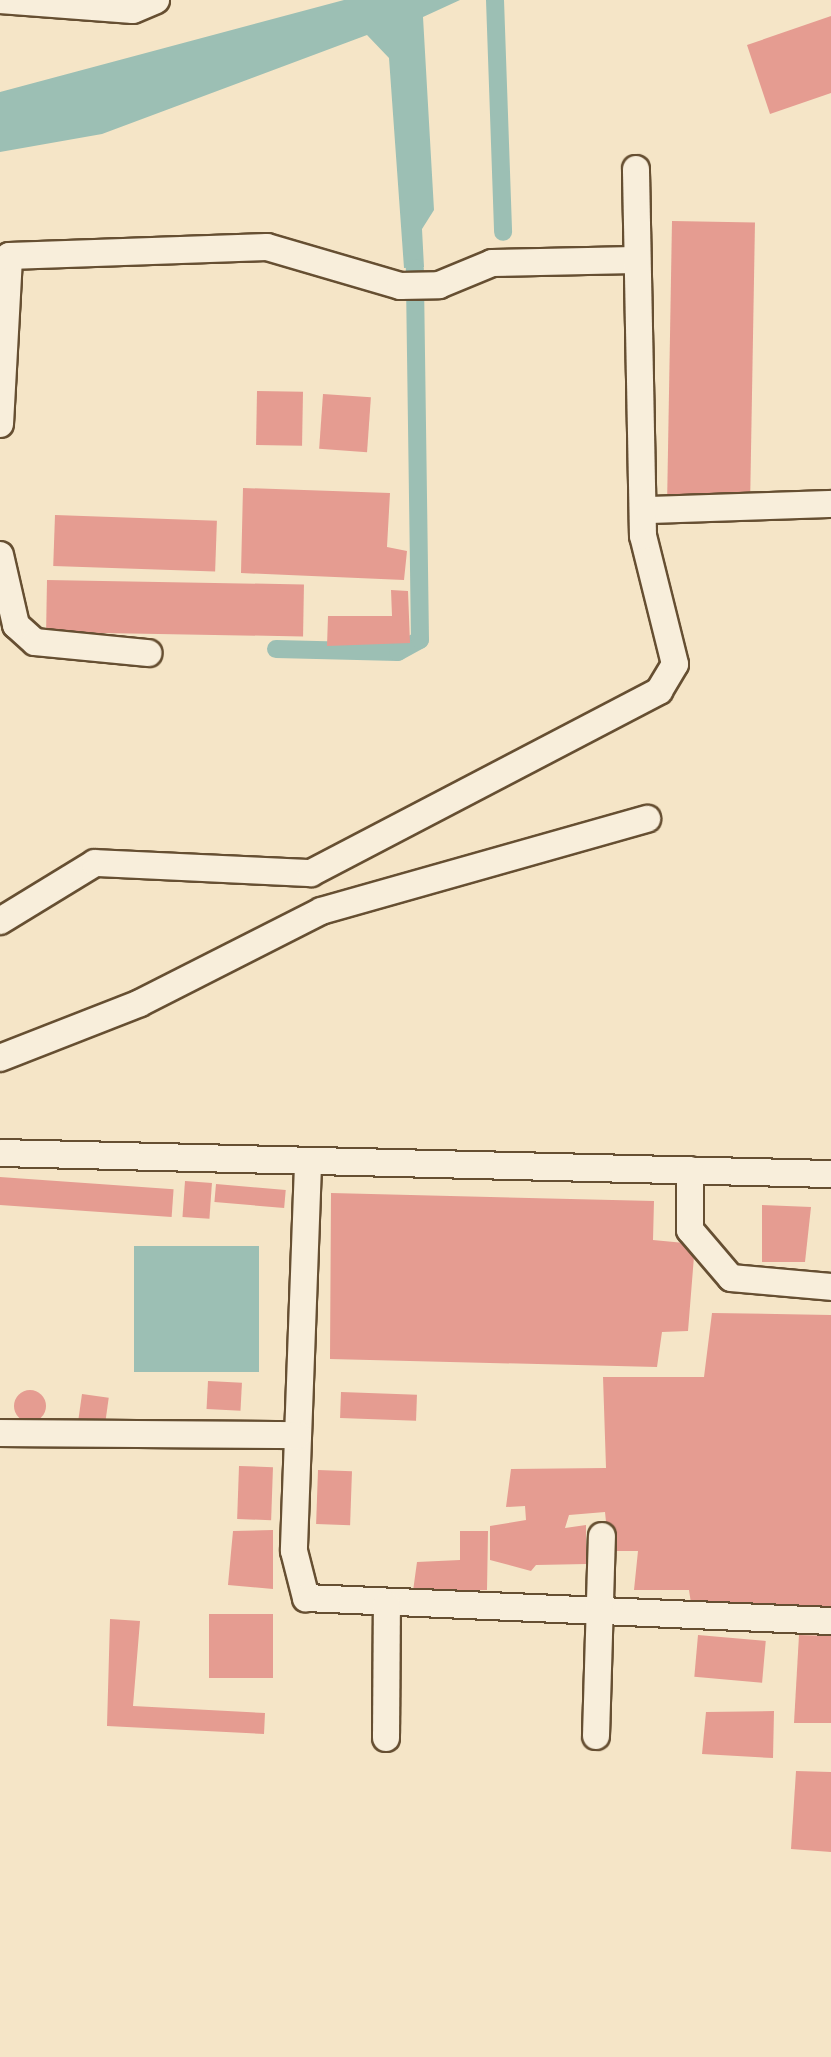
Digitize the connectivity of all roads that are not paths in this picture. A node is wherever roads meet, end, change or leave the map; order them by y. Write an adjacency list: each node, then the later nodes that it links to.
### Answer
1 (0, 0): 2 (street)
2 (156, 0)
3 (636, 169): 5 (street)
4 (5, 256): 5 (street); 6 (street)
5 (635, 260): 8 (street)
6 (0, 424)
7 (831, 504): 8 (street)
8 (648, 510): 12 (street)
9 (0, 555): 10 (street)
10 (148, 653)
11 (647, 819): 13 (street)
12 (0, 921)
13 (0, 1058)
14 (0, 1153): 15 (street)
15 (308, 1165): 16 (street); 20 (street)
16 (690, 1170): 17 (street); 18 (street)
17 (831, 1174)
18 (831, 1287)
19 (0, 1433): 20 (street)
20 (298, 1435): 22 (street)
21 (602, 1536): 23 (street)
22 (387, 1605): 23 (street); 26 (street)
23 (596, 1615): 24 (street); 25 (street)
24 (831, 1621)
25 (596, 1736)
26 (386, 1738)

